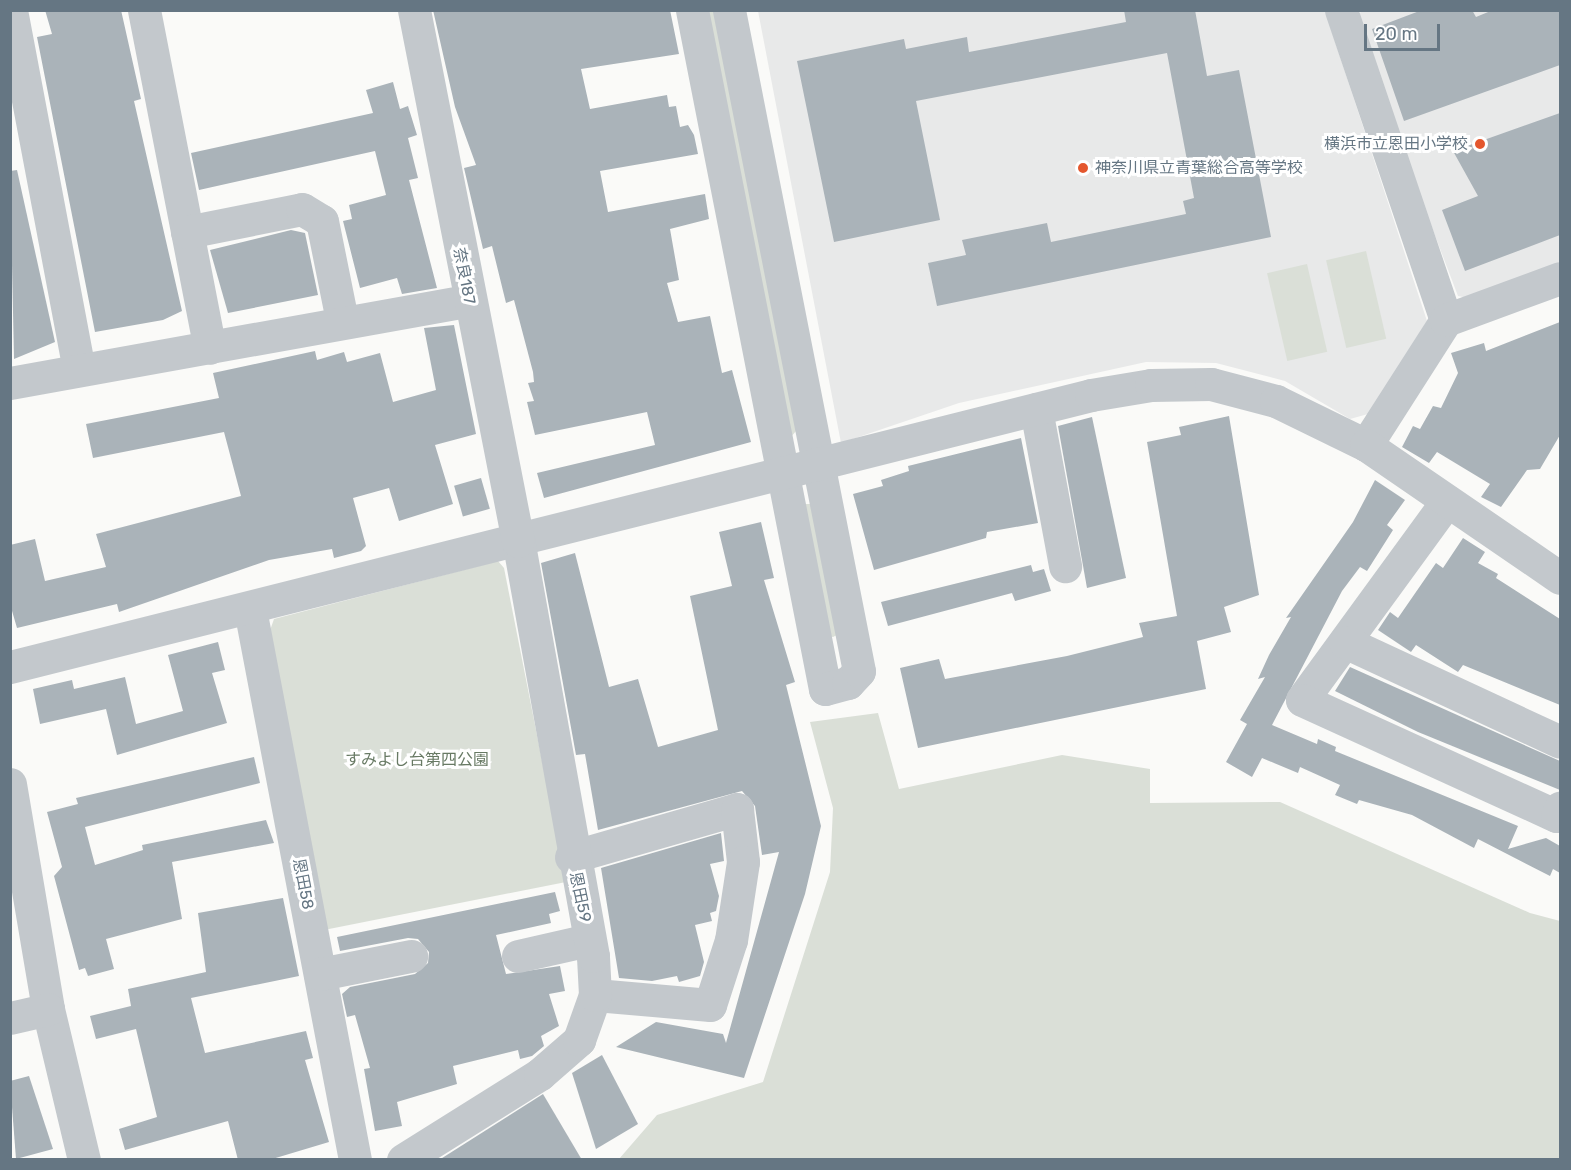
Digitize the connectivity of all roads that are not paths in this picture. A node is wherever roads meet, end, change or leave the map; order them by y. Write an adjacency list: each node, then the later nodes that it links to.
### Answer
1 (10, 10): 13 (street)
2 (144, 10): 7 (street)
3 (414, 10): 9 (street, 奈良187)
4 (692, 10): 18 (street)
5 (729, 10): 17 (street)
6 (1341, 10): 11 (street)
7 (187, 232): 10 (street); 12 (street)
8 (1560, 278): 11 (street)
9 (468, 301): 10 (street); 20 (street, 奈良187)
10 (342, 320): 12 (street)
11 (1446, 320): 16 (street)
12 (210, 348): 13 (street)
13 (79, 370): 14 (street)
14 (10, 384)
15 (1036, 410): 16 (street); 17 (street); 21 (street)
16 (1365, 445): 19 (street)
17 (819, 465): 18 (street); 18 (street)
18 (781, 474): 20 (street)
19 (1447, 501): 22 (street); 24 (street)
20 (518, 541): 23 (street); 29 (street, 恩田59)
21 (1055, 554)
22 (1560, 578)
23 (250, 609): 25 (street); 33 (street, 恩田58)
24 (1345, 642): 26 (street); 28 (street)
25 (10, 667)
26 (1560, 742)
27 (10, 784): 35 (street)
28 (1560, 808)
29 (571, 857): 30 (street, 恩田59); 34 (street)
30 (589, 940): 32 (street); 34 (street, 恩田59)
31 (411, 956): 33 (street)
32 (518, 956)
33 (320, 974): 38 (street, 恩田58)
34 (595, 995): 39 (street, 恩田59)
35 (48, 1009): 36 (street); 37 (street)
36 (10, 1018)
37 (84, 1160)
38 (356, 1160)
39 (403, 1160)

